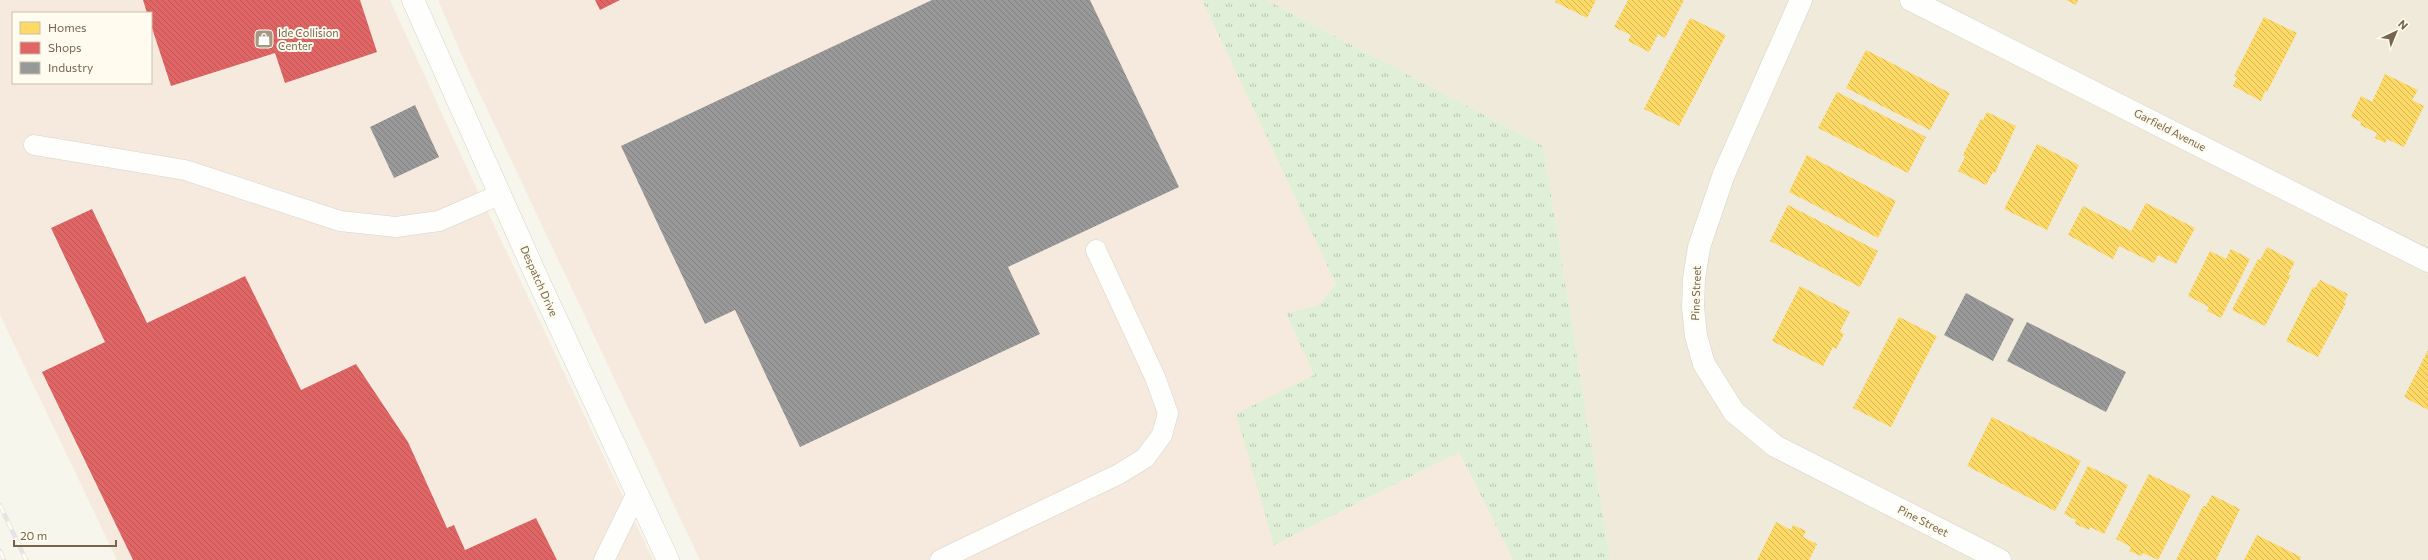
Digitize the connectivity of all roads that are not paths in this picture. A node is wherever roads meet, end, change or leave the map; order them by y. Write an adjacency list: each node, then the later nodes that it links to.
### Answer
1 (413, 0): 5 (street, Despatch Drive)
2 (1800, 0): 12 (street, Pine Street)
3 (1911, 0): 7 (street, Garfield Avenue)
4 (34, 145): 5 (lane)
5 (501, 194): 8 (street, Despatch Drive)
6 (1096, 250): 11 (lane)
7 (2428, 261)
8 (637, 493): 9 (lane); 10 (street, Despatch Drive)
9 (604, 560)
10 (668, 560)
11 (940, 560)
12 (2000, 560)

